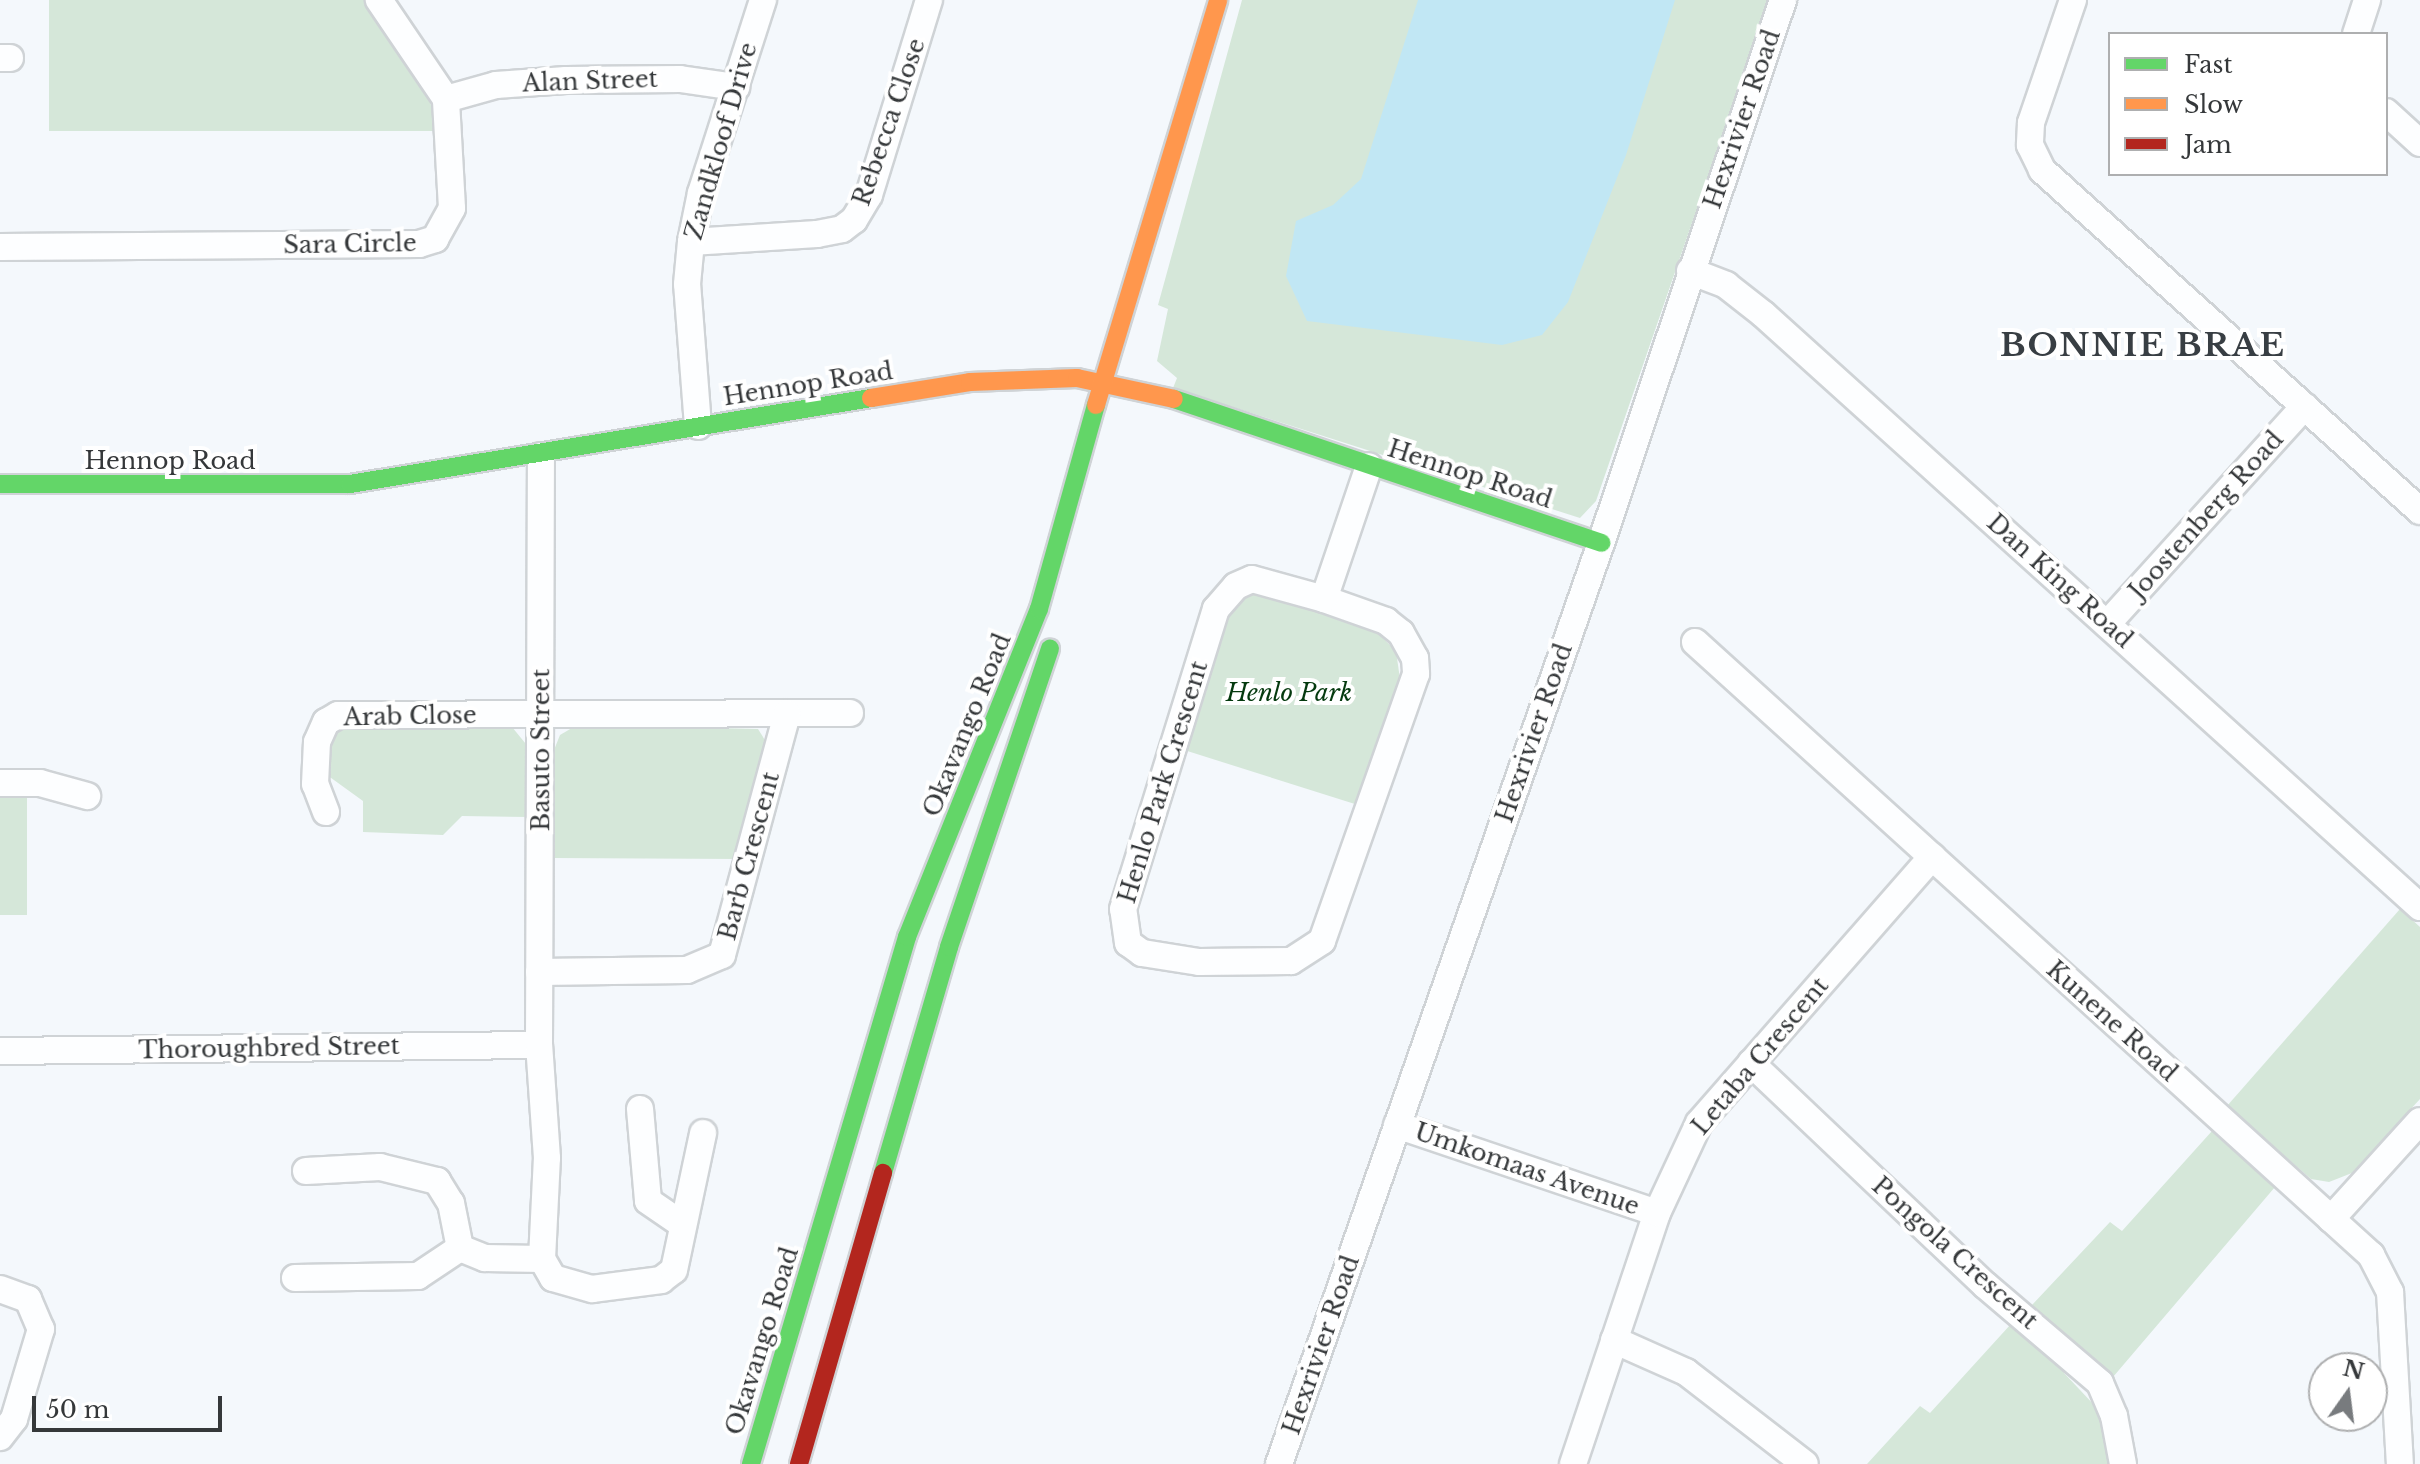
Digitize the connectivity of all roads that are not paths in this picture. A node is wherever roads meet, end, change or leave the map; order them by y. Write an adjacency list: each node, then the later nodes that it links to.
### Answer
1 (379, 0): 11 (street)
2 (763, 0): 10 (street, Zandkloof Drive)
3 (929, 0): 16 (street, Rebecca Close)
4 (1218, 0): 20 (main road, Okavango Road)
5 (1234, 0): 14 (main road)
6 (1783, 0): 18 (street, Hexrivier Road)
7 (2073, 0): 21 (street)
8 (2367, 0): 9 (street)
9 (2357, 32)
10 (736, 87): 11 (street, Alan Street); 16 (street, Zandkloof Drive)
11 (446, 99): 17 (street, Sara Circle)
12 (2388, 114): 13 (street)
13 (2420, 143)
14 (1193, 152)
15 (1185, 182): 19 (main road)
16 (691, 242): 22 (street, Zandkloof Drive)
17 (0, 247)
18 (1690, 271): 27 (street, Hexrivier Road); 29 (street, Dan King Road)
19 (1135, 347)
20 (1102, 380): 22 (main road, Hennop Road); 24 (main road, Hennop Road); 58 (main road, Okavango Road)
21 (2305, 406): 26 (street); 29 (street, Joostenberg Road)
22 (698, 426): 23 (main road, Hennop Road)
23 (541, 456): 25 (main road, Hennop Road); 34 (street, Basuto Street)
24 (1369, 466): 27 (main road, Hennop Road); 28 (street)
25 (0, 484)
26 (2420, 511)
27 (1601, 543): 46 (street, Hexrivier Road)
28 (1324, 599): 28 (street, Henlo Park Crescent)
29 (2107, 624): 39 (street, Dan King Road)
30 (1057, 630): 59 (main road, Okavango Road)
31 (1695, 642): 38 (street, Kunene Road)
32 (850, 713): 33 (street)
33 (787, 714): 34 (street); 40 (street, Barb Crescent)
34 (542, 715): 37 (street, Arab Close); 40 (street, Basuto Street)
35 (0, 783): 36 (street)
36 (87, 796)
37 (326, 812)
38 (1932, 857): 43 (street, Letaba Crescent); 50 (street, Kunene Road)
39 (2420, 907)
40 (539, 972): 41 (street, Basuto Street)
41 (539, 1045): 42 (street, Thoroughbred Street); 53 (street, Basuto Street)
42 (0, 1051)
43 (1751, 1063): 49 (street, Letaba Crescent); 63 (street, Pongola Crescent)
44 (640, 1109): 51 (street)
45 (2420, 1121): 50 (street)
46 (1397, 1125): 49 (street, Umkomaas Avenue); 60 (street, Hexrivier Road)
47 (703, 1133): 51 (street)
48 (306, 1171): 52 (street)
49 (1657, 1213): 56 (street, Letaba Crescent)
50 (2331, 1219): 64 (street, Kunene Road)
51 (683, 1225): 53 (street)
52 (460, 1248): 53 (street); 54 (street)
53 (542, 1259)
54 (295, 1278)
55 (0, 1289): 57 (street)
56 (1614, 1340): 61 (street, Letaba Crescent); 62 (street)
57 (0, 1437)
58 (751, 1464)
59 (799, 1464)
60 (1279, 1464)
61 (1573, 1464)
62 (1805, 1464)
63 (2123, 1464)
64 (2400, 1464)

